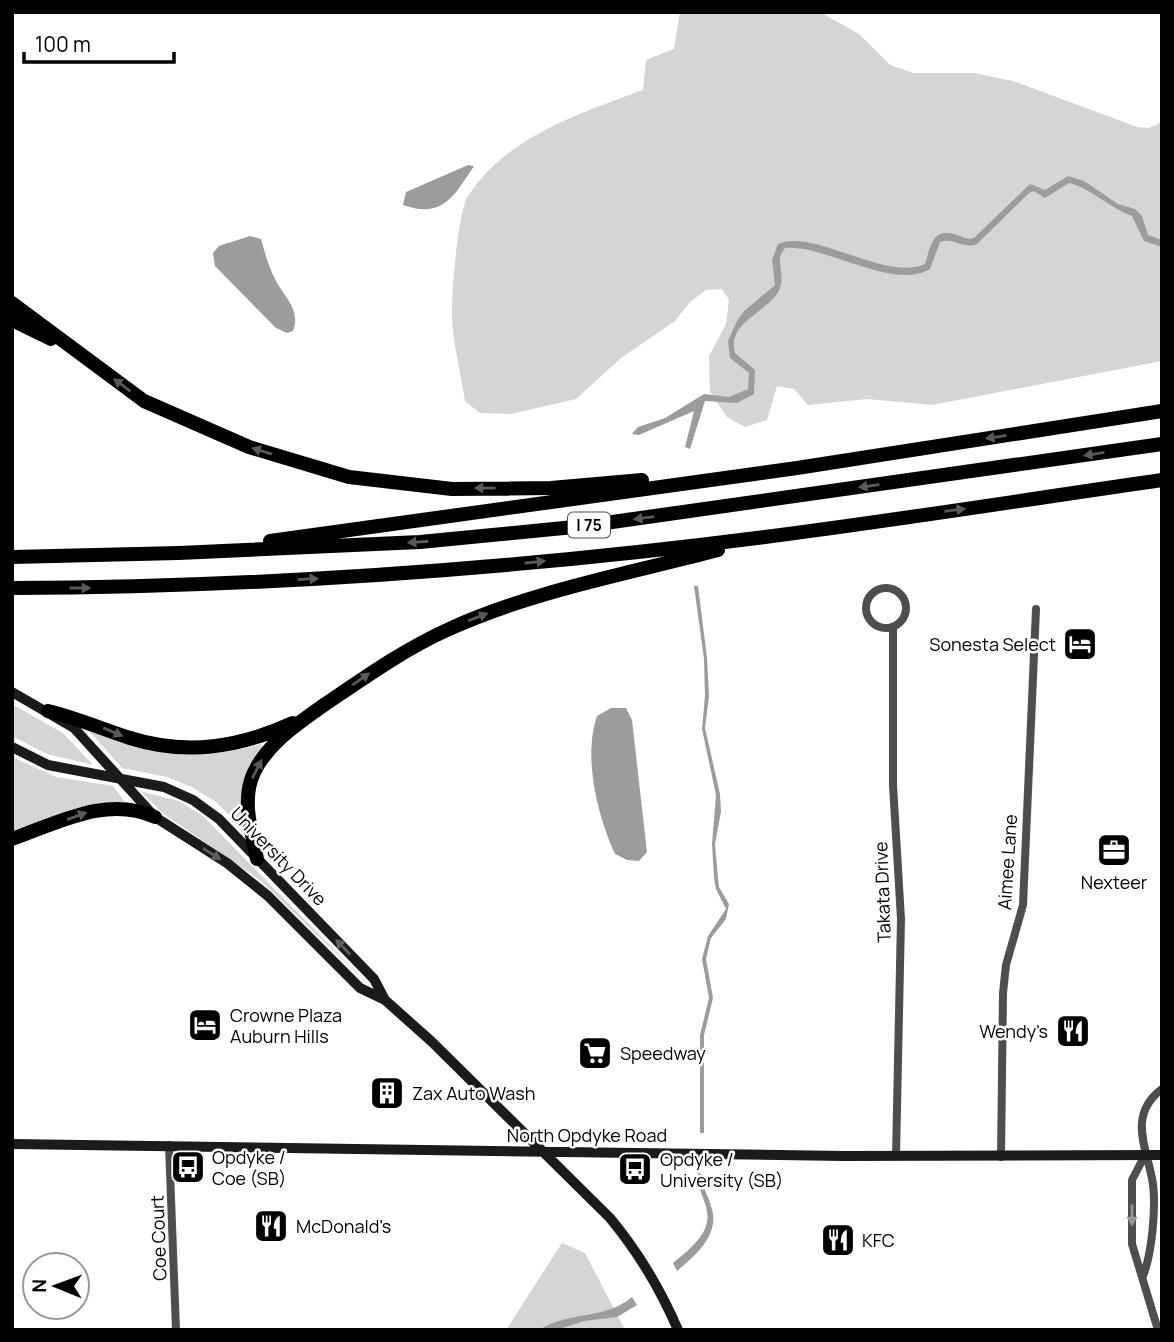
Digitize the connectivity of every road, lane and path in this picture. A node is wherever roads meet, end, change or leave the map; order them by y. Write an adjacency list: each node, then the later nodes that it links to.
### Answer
1 (12, 303): 3 (highway)
2 (12, 320): 3 (highway)
3 (77, 352): 6 (highway, one-way to 3)
4 (1162, 409): 6 (highway, one-way to 6)
5 (1162, 444): 9 (highway, I 75, one-way to 9)
6 (797, 468): 9 (highway)
7 (1162, 480): 8 (highway, I 75, one-way to 7)
8 (766, 537): 11 (highway, I 75, one-way to 8); 16 (highway, one-way to 8)
9 (179, 553): 10 (highway, I 75)
10 (12, 557)
11 (12, 588)
12 (1036, 609): 30 (street, Aimee Lane)
13 (893, 627): 13 (street); 29 (street, Takata Drive)
14 (12, 692): 15 (main road, University Drive)
15 (48, 711): 16 (highway, one-way to 16); 18 (main road, University Drive)
16 (308, 716): 21 (highway, one-way to 16)
17 (12, 747): 18 (main road, University Drive)
18 (119, 778): 19 (main road, University Drive); 21 (main road, University Drive)
19 (155, 817): 20 (highway, one-way to 19); 22 (main road, University Drive, one-way to 22)
20 (12, 839)
21 (257, 859): 22 (main road, University Drive, one-way to 21)
22 (385, 1000): 26 (main road, University Drive)
23 (1162, 1089): 27 (street)
24 (12, 1144): 25 (main road, North Opdyke Road)
25 (169, 1145): 26 (main road, North Opdyke Road); 32 (street, Coe Court)
26 (541, 1152): 29 (main road, North Opdyke Road); 33 (main road, University Drive)
27 (1145, 1155): 28 (main road, North Opdyke Road); 30 (main road, North Opdyke Road); 31 (street); 31 (street, one-way to 31)
28 (1162, 1155)
29 (896, 1156): 30 (main road, North Opdyke Road)
30 (1001, 1157)
31 (1143, 1276): 34 (street)
32 (176, 1330)
33 (678, 1330)
34 (1158, 1330)

